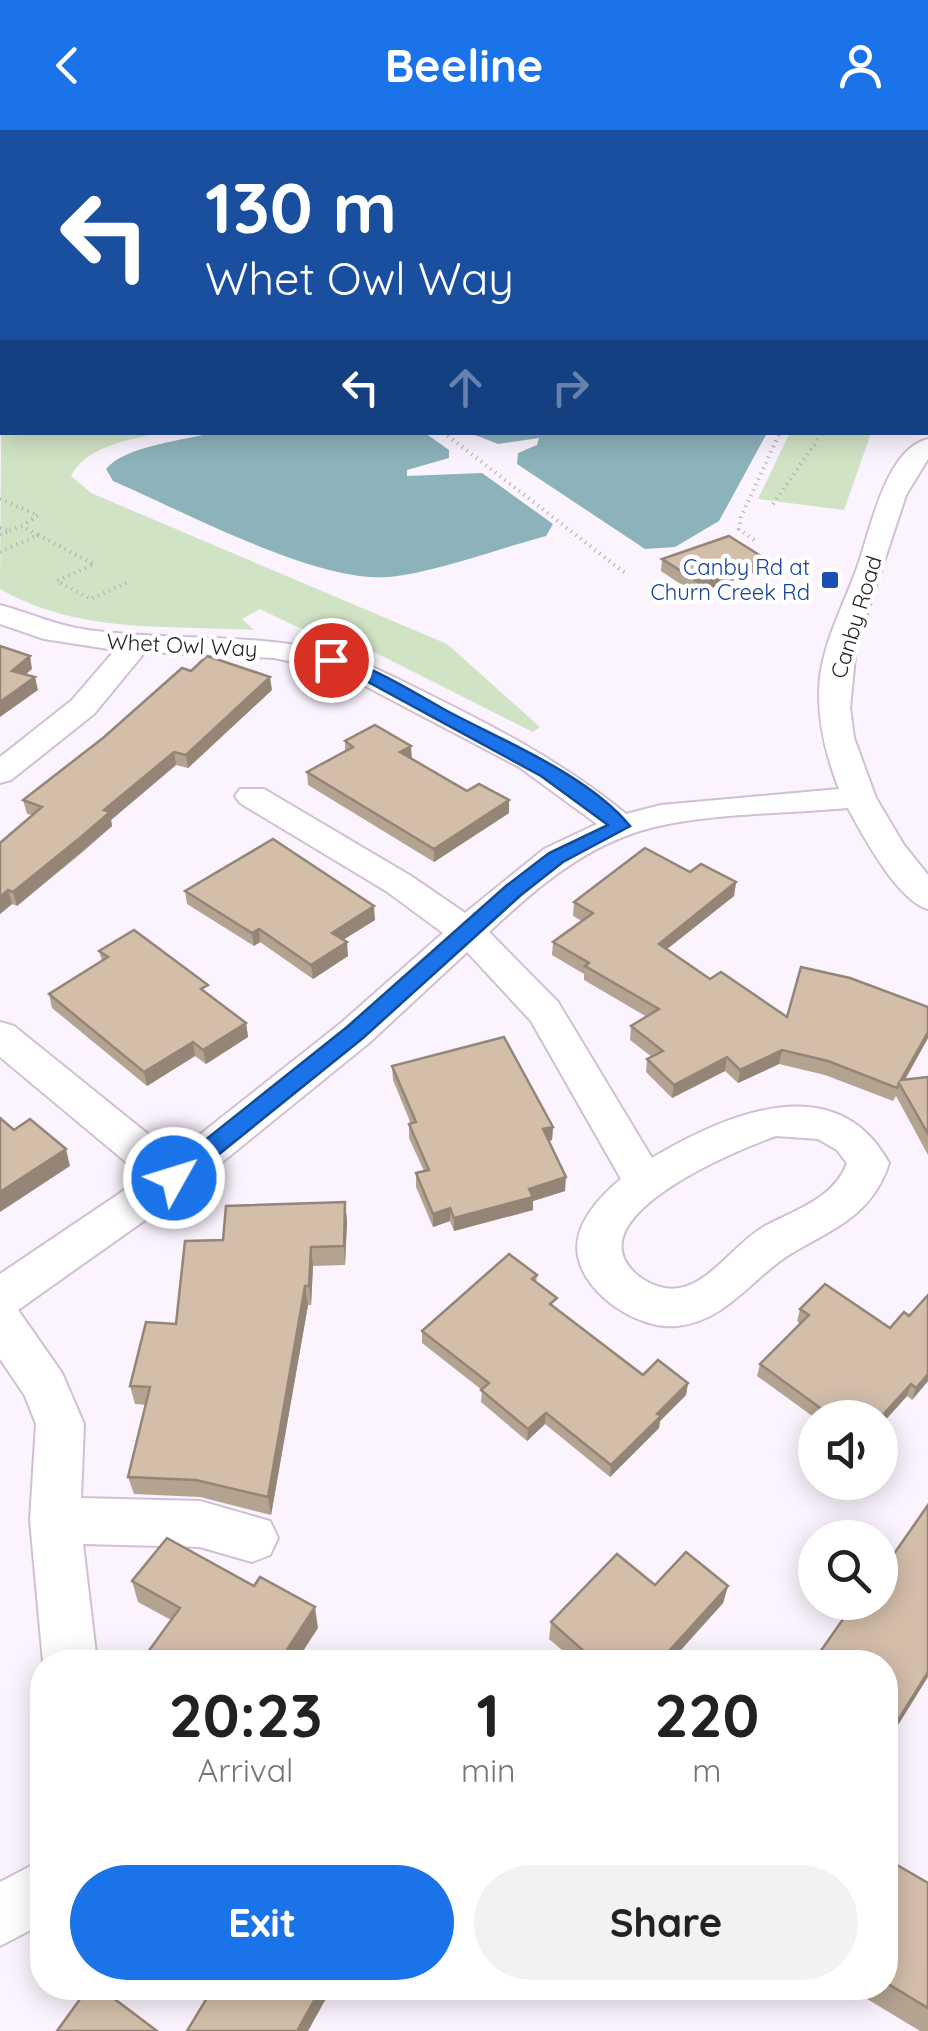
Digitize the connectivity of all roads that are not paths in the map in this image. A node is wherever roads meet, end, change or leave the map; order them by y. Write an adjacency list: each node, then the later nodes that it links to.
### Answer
1 (928, 446): 6 (street, Canby Road)
2 (0, 614): 3 (street, Whet Owl Way)
3 (136, 643): 4 (street); 7 (street, Whet Owl Way)
4 (0, 773)
5 (252, 796): 9 (street)
6 (860, 797): 7 (street); 8 (street, Canby Road)
7 (620, 826): 9 (street)
8 (928, 898)
9 (469, 934): 11 (street); 12 (street)
10 (0, 1036): 11 (street)
11 (174, 1178): 13 (street)
12 (644, 1182): 12 (street)
13 (0, 1298)
14 (0, 1321): 15 (street)
15 (56, 1520): 16 (street); 17 (street)
16 (252, 1538)
17 (69, 1650)
18 (30, 1897): 19 (street)
19 (0, 1916)

